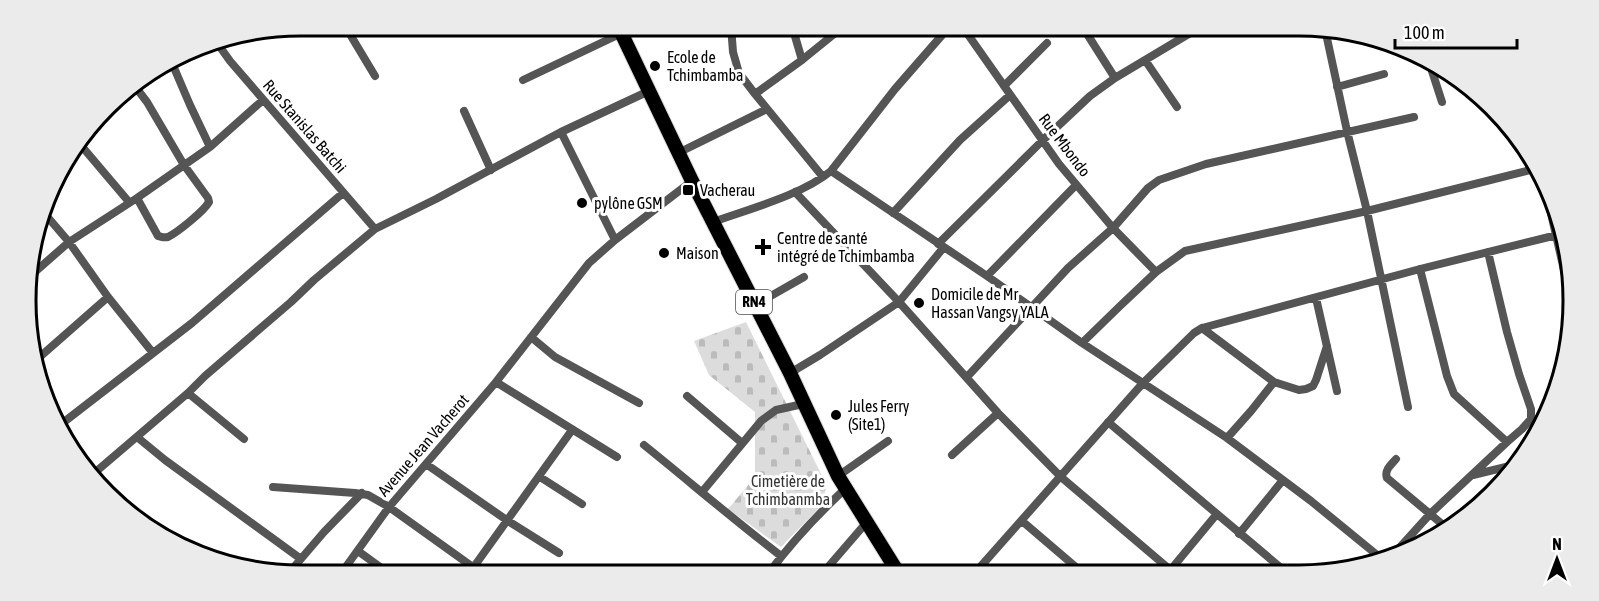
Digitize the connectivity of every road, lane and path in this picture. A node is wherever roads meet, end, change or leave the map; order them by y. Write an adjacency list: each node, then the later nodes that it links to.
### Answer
1 (351, 36): 19 (street)
2 (607, 36): 21 (street)
3 (623, 36): 25 (highway, RN4)
4 (732, 36): 26 (street)
5 (795, 36): 14 (street)
6 (832, 36): 14 (street)
7 (941, 36): 43 (street)
8 (969, 36): 22 (street, Rue Mbondo)
9 (1088, 36): 20 (street)
10 (1186, 36): 15 (street)
11 (1326, 38): 23 (street)
12 (1047, 43): 22 (street)
13 (221, 48): 28 (street, Rue Stanislas Batchi)
14 (802, 60): 26 (street)
15 (1145, 60): 20 (street); 30 (street)
16 (174, 68): 37 (street)
17 (1432, 72): 29 (street)
18 (1384, 74): 23 (street)
19 (375, 76)
20 (1115, 78): 36 (street)
21 (523, 80)
22 (1004, 86): 27 (street, Rue Mbondo)
23 (1337, 87): 34 (street)
24 (139, 91): 40 (street)
25 (648, 91): 35 (street); 39 (highway, RN4)
26 (755, 94): 31 (street)
27 (1010, 95): 36 (street, Rue Mbondo); 51 (street)
28 (263, 100): 37 (street); 48 (street, Rue Stanislas Batchi)
29 (1442, 102)
30 (1177, 107)
31 (767, 109): 39 (street); 44 (street)
32 (464, 111): 41 (street)
33 (1414, 117): 34 (street)
34 (1347, 131): 50 (street); 54 (street)
35 (561, 132): 41 (street); 57 (street)
36 (1042, 141): 46 (street, Rue Mbondo); 59 (street)
37 (210, 147): 40 (street)
38 (84, 149): 49 (street)
39 (678, 153): 45 (highway, RN4)
40 (184, 165): 49 (street); 49 (street)
41 (491, 170): 55 (street)
42 (1529, 170): 50 (street)
43 (831, 171): 44 (street); 51 (street)
44 (823, 177): 47 (street)
45 (692, 181): 53 (highway, RN4); 57 (street)
46 (1076, 185): 54 (street, Rue Mbondo); 64 (street)
47 (795, 192): 53 (street); 69 (street)
48 (343, 193): 55 (street, Rue Stanislas Batchi); 76 (street)
49 (133, 200): 58 (street)
50 (1367, 210): 63 (street); 66 (street)
51 (893, 213): 59 (street)
52 (49, 219): 58 (street)
53 (713, 222): 70 (highway, RN4)
54 (1113, 228): 63 (street, Rue Mbondo); 71 (street)
55 (375, 229): 84 (street)
56 (1555, 236): 60 (street)
57 (615, 240): 73 (street, Avenue Jean Vacherot)
58 (69, 242): 61 (street); 67 (street)
59 (941, 245): 64 (street); 69 (street)
60 (1488, 252): 62 (street); 97 (street)
61 (38, 269)
62 (1420, 269): 66 (street); 97 (street)
63 (1156, 272): 74 (street)
64 (987, 276): 71 (street)
65 (804, 277): 70 (street)
66 (1383, 279): 68 (street); 88 (street)
67 (108, 297): 76 (street); 77 (street)
68 (1316, 298): 72 (street); 75 (street)
69 (899, 302): 78 (street); 79 (street)
70 (755, 305): 78 (highway, RN4)
71 (1032, 308): 74 (street); 79 (street)
72 (1202, 328): 81 (street); 82 (street)
73 (531, 337): 80 (street, Avenue Jean Vacherot); 86 (street)
74 (1082, 343): 82 (street)
75 (1327, 346): 81 (street); 83 (street)
76 (153, 353): 90 (street)
77 (42, 355)
78 (789, 373): 87 (highway, RN4)
79 (967, 377): 89 (street)
80 (496, 382): 92 (street); 103 (street, Avenue Jean Vacherot)
81 (1274, 382): 94 (street)
82 (1143, 383): 91 (street); 94 (street)
83 (1337, 391)
84 (188, 393): 93 (street); 95 (street)
85 (687, 396): 98 (street)
86 (639, 403)
87 (803, 404): 98 (street); 107 (highway, RN4)
88 (1408, 407)
89 (998, 413): 100 (street); 109 (street)
90 (65, 421)
91 (1108, 422): 109 (street); 118 (street)
92 (572, 430): 101 (street); 108 (street)
93 (137, 437): 105 (street); 129 (street)
94 (1227, 438): 110 (street)
95 (244, 439)
96 (888, 441): 107 (street)
97 (1507, 442): 106 (street)
98 (742, 443): 113 (street)
99 (644, 445): 113 (street)
100 (952, 455)
101 (617, 457)
102 (1396, 459): 117 (street)
103 (426, 464): 116 (street, Avenue Jean Vacherot); 119 (street)
104 (1503, 468): 106 (street)
105 (98, 470)
106 (1473, 475): 117 (street)
107 (838, 476): 112 (highway, RN4)
108 (540, 477): 115 (street); 119 (street)
109 (1061, 477): 120 (street); 140 (street)
110 (1283, 480): 123 (street); 127 (street)
111 (273, 487): 114 (street)
112 (846, 488): 121 (highway, RN4); 128 (street)
113 (702, 492): 128 (street)
114 (362, 493): 116 (street); 129 (street)
115 (582, 504)
116 (390, 507): 125 (street, Avenue Jean Vacherot); 134 (street)
117 (1430, 514): 122 (street); 124 (street)
118 (1216, 515): 123 (street); 141 (street)
119 (508, 521): 126 (street); 135 (street)
120 (1022, 521): 130 (street); 139 (street)
121 (866, 523): 137 (street); 138 (highway, RN4)
122 (1441, 523)
123 (1239, 534): 142 (street)
124 (1403, 543)
125 (358, 551): 132 (street, Avenue Jean Vacherot); 133 (street)
126 (559, 553)
127 (1375, 554)
128 (781, 556): 136 (street)
129 (301, 559): 131 (street)
130 (984, 564)
131 (296, 565)
132 (348, 565)
133 (377, 565)
134 (461, 565)
135 (475, 565)
136 (774, 565)
137 (830, 565)
138 (892, 565)
139 (1073, 565)
140 (1163, 565)
141 (1177, 565)
142 (1277, 565)

